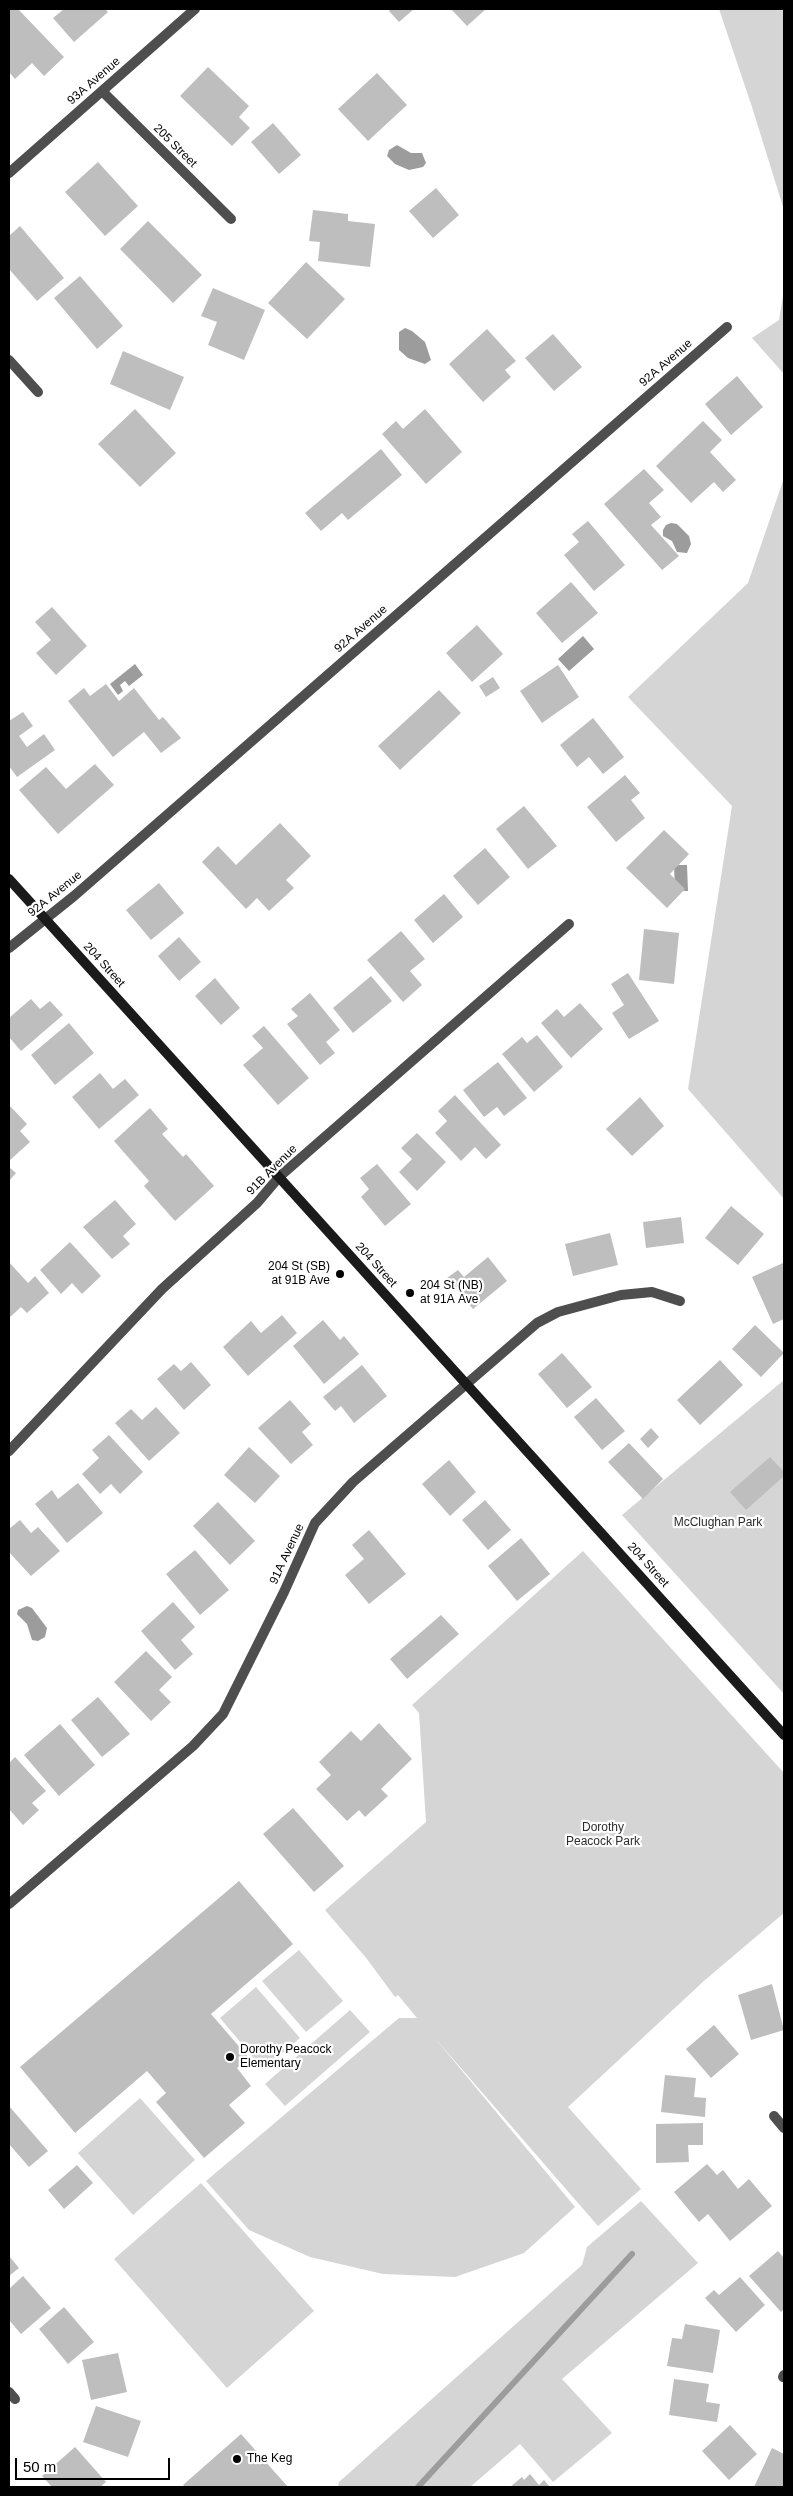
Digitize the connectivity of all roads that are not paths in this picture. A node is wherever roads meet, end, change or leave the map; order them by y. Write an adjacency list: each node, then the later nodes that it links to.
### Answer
1 (195, 9): 2 (street, 93A Avenue)
2 (102, 91): 3 (street, 93A Avenue); 4 (street, 205 Street)
3 (9, 173)
4 (231, 219)
5 (727, 327): 9 (street, 92A Avenue)
6 (9, 360): 7 (street)
7 (38, 392)
8 (9, 879): 9 (street, 204 Street)
9 (45, 919): 11 (street, 92A Avenue); 12 (street, 204 Street)
10 (570, 924): 12 (street, 91B Avenue)
11 (9, 948)
12 (279, 1177): 14 (street, 204 Street); 15 (street, 91B Avenue)
13 (680, 1301): 14 (street, 91A Avenue)
14 (466, 1384): 16 (street, 204 Street); 17 (street, 91A Avenue)
15 (9, 1450)
16 (784, 1735)
17 (9, 1904)
18 (774, 2116): 19 (street)
19 (784, 2128)

